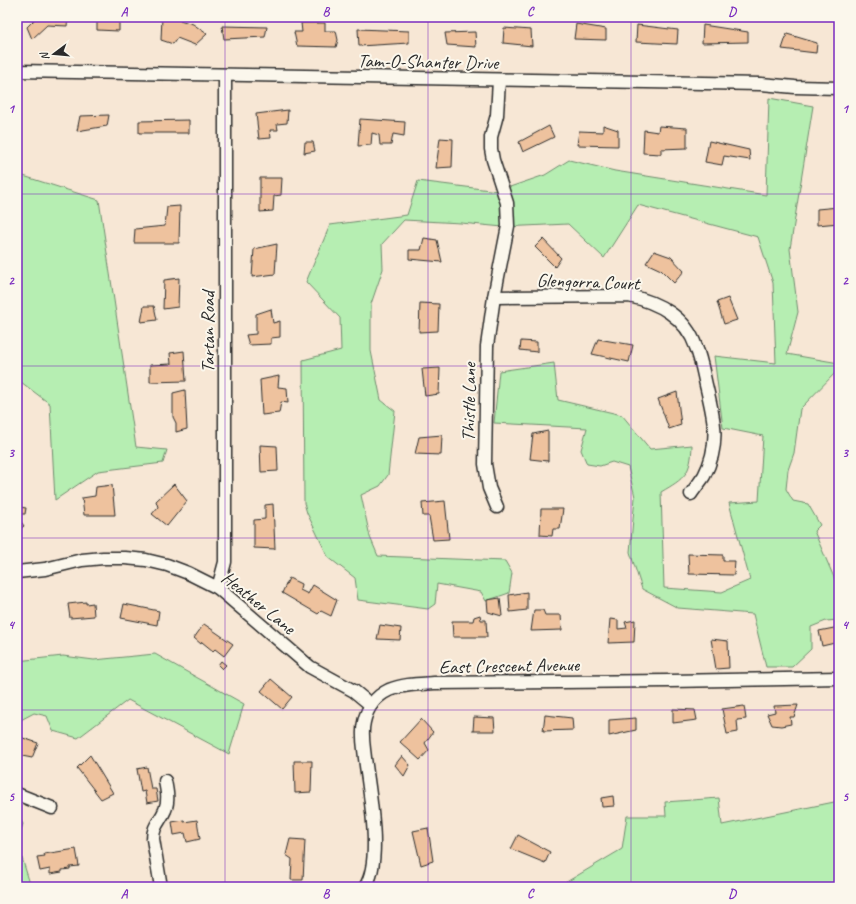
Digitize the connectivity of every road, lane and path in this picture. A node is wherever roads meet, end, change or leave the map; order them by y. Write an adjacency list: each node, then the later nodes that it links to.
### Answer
1 (17, 71): 2 (street, Tam-O-Shanter Drive)
2 (225, 75): 3 (street, Tam-O-Shanter Drive); 9 (street, Tartan Road)
3 (499, 80): 4 (street, Tam-O-Shanter Drive); 5 (street)
4 (839, 88)
5 (494, 297): 6 (street, Glengorra Court); 7 (street, Thistle Lane)
6 (691, 494)
7 (497, 507)
8 (17, 572): 9 (street, Heather Lane)
9 (218, 588): 11 (street, Heather Lane)
10 (839, 678): 11 (street, East Crescent Avenue)
11 (371, 704): 16 (street, East Crescent Avenue)
12 (165, 781): 15 (street)
13 (17, 794): 14 (street)
14 (52, 808)
15 (161, 887)
16 (365, 887)

